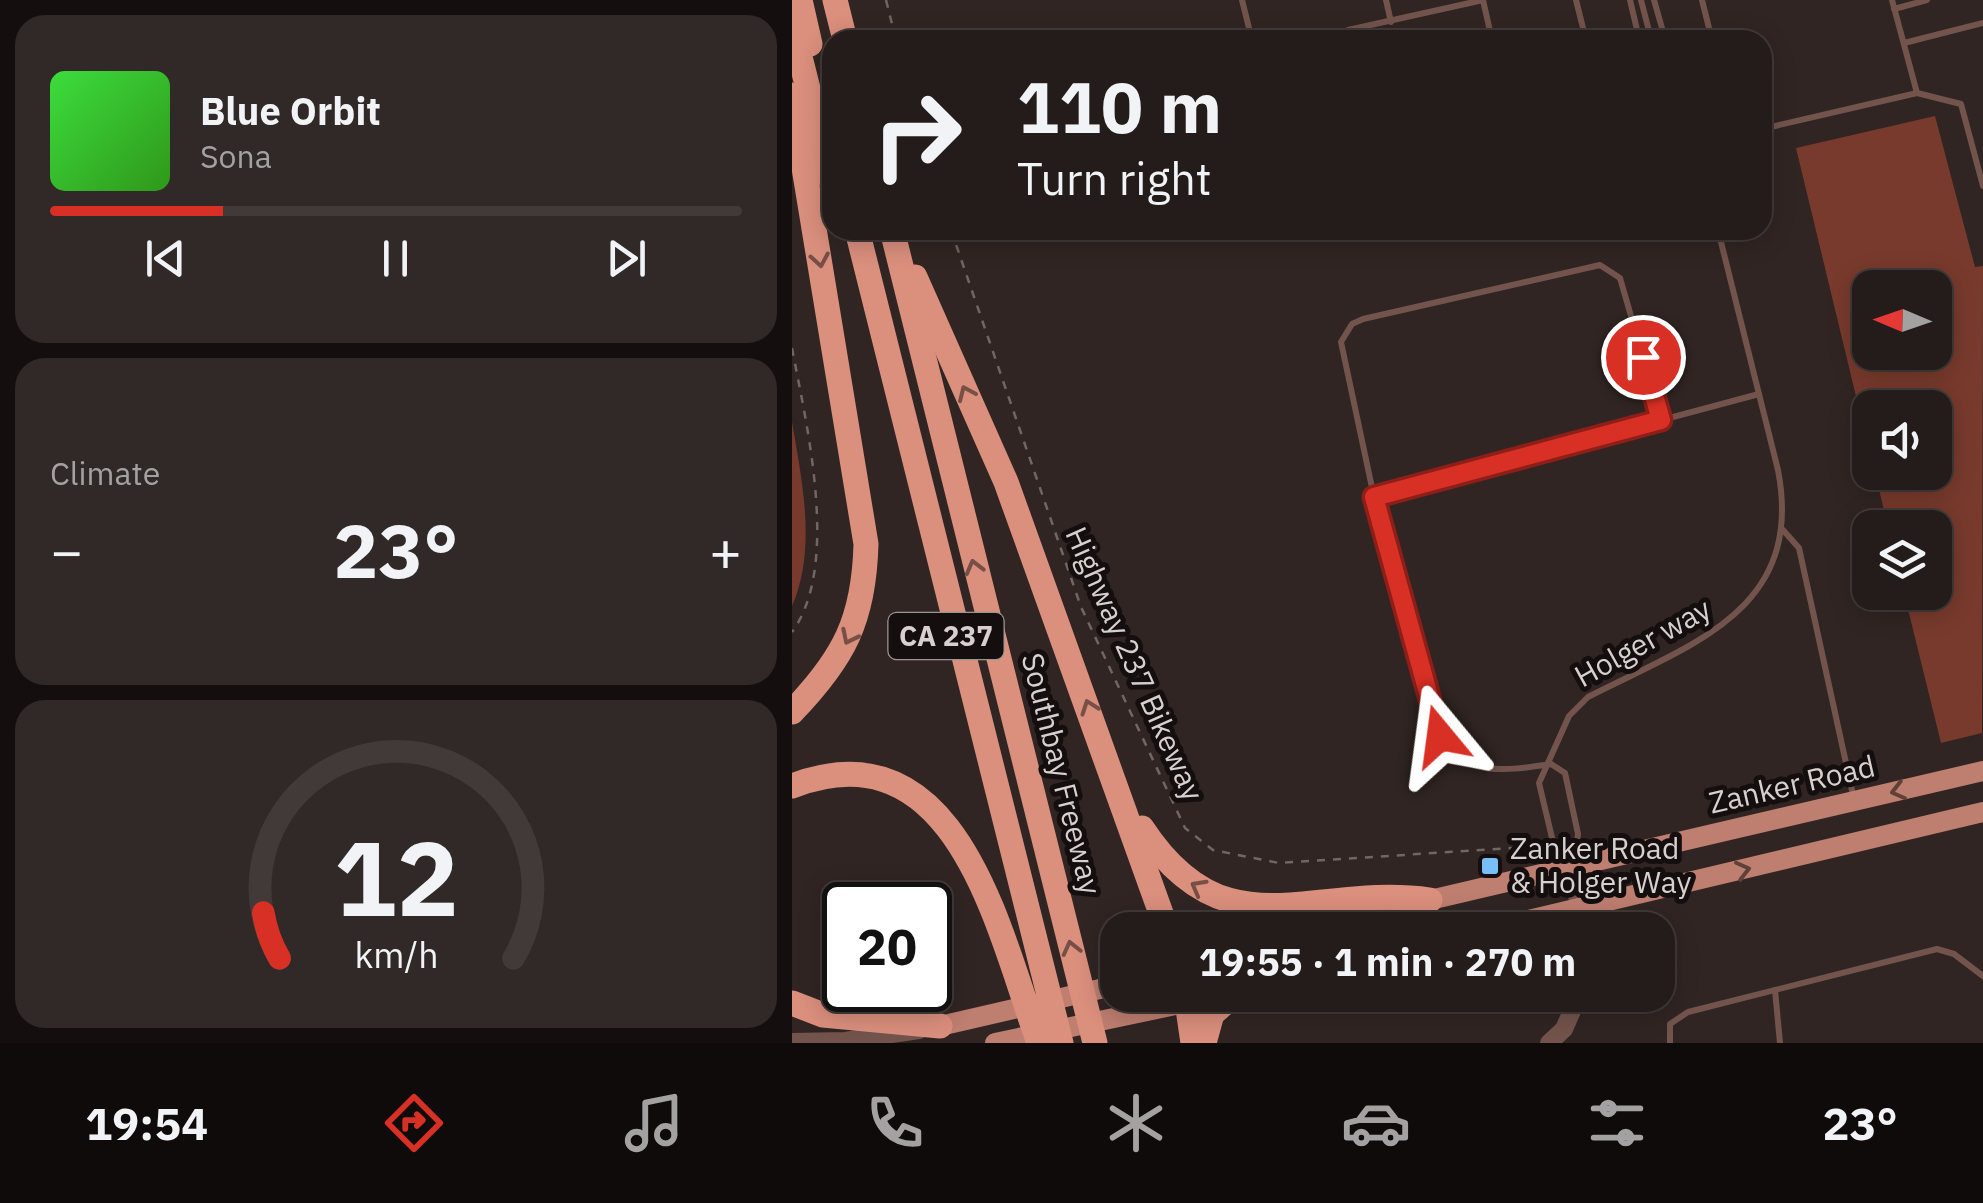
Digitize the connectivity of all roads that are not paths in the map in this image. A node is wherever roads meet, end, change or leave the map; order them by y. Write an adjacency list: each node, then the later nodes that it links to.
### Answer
1 (800, 0): 28 (highway)
2 (835, 0): 19 (highway)
3 (1242, 0): 20 (lane)
4 (1386, 0): 15 (lane)
5 (1483, 0): 13 (lane); 22 (lane)
6 (1576, 0): 23 (lane)
7 (1630, 0): 24 (lane)
8 (1640, 0): 25 (lane)
9 (1654, 0): 18 (lane)
10 (1702, 0): 26 (lane)
11 (1892, 0): 14 (lane)
12 (1926, 0): 14 (lane)
13 (1448, 4): 15 (lane)
14 (1894, 10): 27 (lane)
15 (1391, 22): 21 (lane)
16 (1982, 23): 27 (lane)
17 (792, 26): 32 (highway)
18 (1662, 28)
19 (842, 30)
20 (1250, 30)
21 (1348, 30)
22 (1490, 30)
23 (1584, 30)
24 (1637, 30)
25 (1649, 30)
26 (1710, 30)
27 (1904, 43): 29 (lane)
28 (822, 89)
29 (1918, 92): 31 (lane); 33 (lane)
30 (792, 95): 44 (highway, one-way to 44)
31 (1772, 127)
32 (822, 144)
33 (1979, 156): 34 (lane)
34 (1982, 186)
35 (847, 240): 68 (highway, CA 237)
36 (859, 240): 69 (highway)
37 (895, 240): 70 (highway, Southbay Freeway / CA 237, one-way to 37)
38 (897, 240): 48 (highway, one-way to 38)
39 (1720, 240): 40 (lane, Holger way)
40 (1759, 394): 41 (lane); 43 (lane, Holger way)
41 (1661, 420): 42 (lane); 42 (lane)
42 (1374, 497): 45 (lane)
43 (1783, 530): 45 (lane, Holger way); 49 (lane)
44 (792, 712)
45 (1551, 764): 51 (lane); 51 (lane)
46 (1982, 770): 49 (main road, Zanker Road, one-way to 49)
47 (792, 786): 68 (highway)
48 (1123, 798): 52 (highway, one-way to 48); 53 (highway)
49 (1854, 801): 51 (main road, Zanker Road)
50 (1982, 812): 56 (main road, one-way to 50)
51 (1574, 866): 52 (main road, Zanker Road); 55 (street)
52 (1430, 900): 54 (main road, Zanker Road)
53 (1161, 912)
54 (1388, 912)
55 (1580, 912)
56 (1611, 912)
57 (1982, 976): 59 (lane)
58 (1100, 989): 65 (main road)
59 (1775, 990): 74 (lane); 75 (lane)
60 (792, 1003): 65 (highway)
61 (1131, 1012): 67 (main road)
62 (1189, 1012): 71 (highway)
63 (1214, 1012): 72 (highway)
64 (1572, 1012): 73 (street)
65 (946, 1024): 66 (street)
66 (792, 1042)
67 (994, 1043)
68 (1042, 1043)
69 (1060, 1043)
70 (1094, 1043)
71 (1193, 1043)
72 (1204, 1043)
73 (1549, 1043)
74 (1670, 1043)
75 (1780, 1043)

